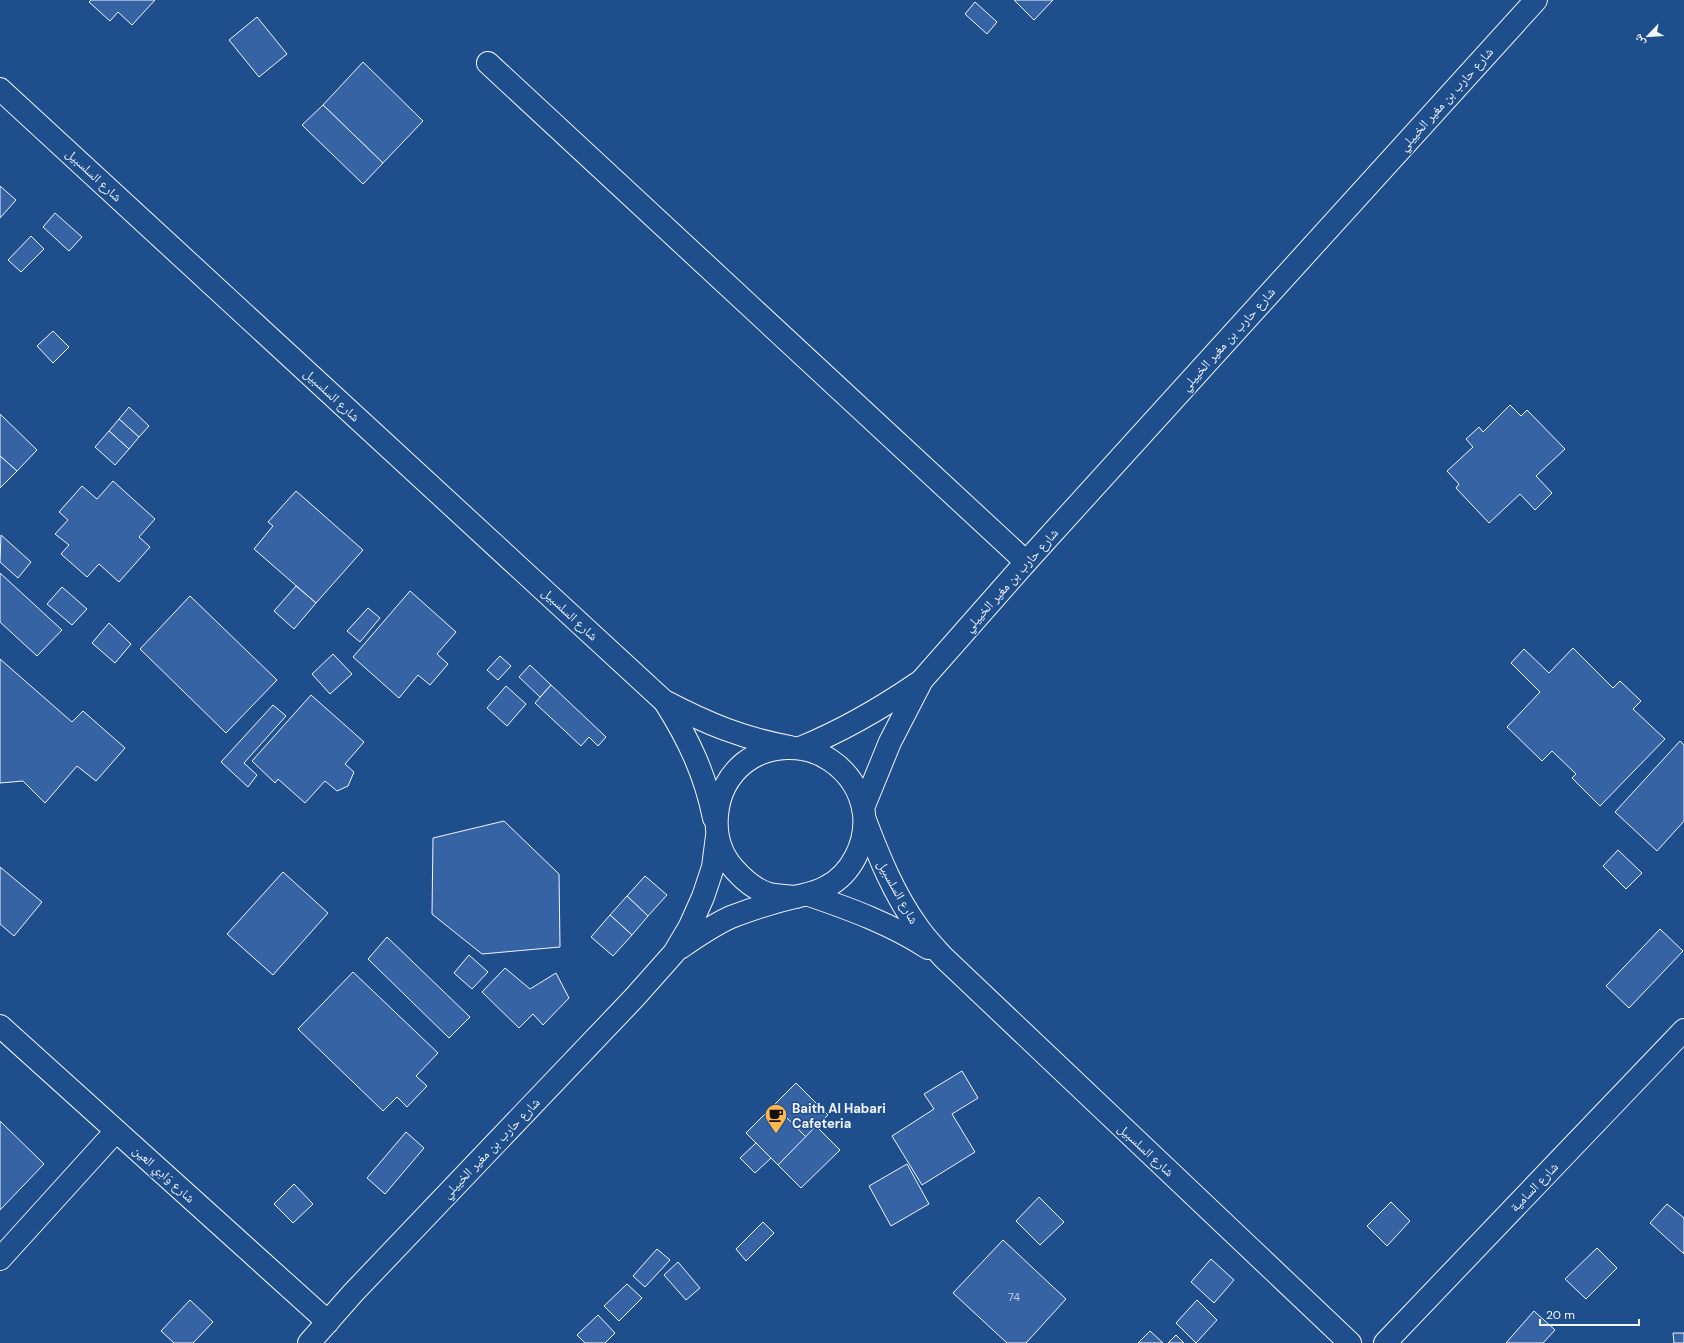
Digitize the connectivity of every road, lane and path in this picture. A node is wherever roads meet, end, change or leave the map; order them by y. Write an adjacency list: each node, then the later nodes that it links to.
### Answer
1 (1526, 3): 4 (street, شارع حارب بن مغير الخييلي)
2 (488, 63): 4 (street)
3 (0, 89): 6 (street, شارع السلسبيل)
4 (1026, 562): 5 (street, شارع حارب بن مغير الخييلي)
5 (922, 680): 7 (street, شارع حارب بن مغير الخييلي); 8 (street, شارع حارب بن مغير الخييلي)
6 (664, 701): 7 (street, شارع السلسبيل); 9 (street, شارع السلسبيل)
7 (795, 748): 8 (street, شارع السلسبيل); 9 (street, شارع حارب بن مغير الخييلي)
8 (864, 814): 10 (street, شارع حارب بن مغير الخييلي); 12 (street, شارع السلسبيل)
9 (716, 831): 10 (street); 11 (street, شارع حارب بن مغير الخييلي)
10 (803, 896): 11 (street, شارع حارب بن مغير الخييلي); 12 (street, شارع السلسبيل)
11 (674, 953): 17 (street, شارع حارب بن مغير الخييلي)
12 (943, 957): 19 (street, شارع السلسبيل)
13 (0, 1026): 15 (street, شارع وَادِي العين)
14 (1684, 1030): 20 (street, شارع السامية)
15 (116, 1131): 16 (street); 17 (street, شارع وَادِي العين)
16 (0, 1258)
17 (328, 1322): 18 (street, شارع حارب بن مغير الخييلي)
18 (309, 1343)
19 (1350, 1343)
20 (1385, 1343)

